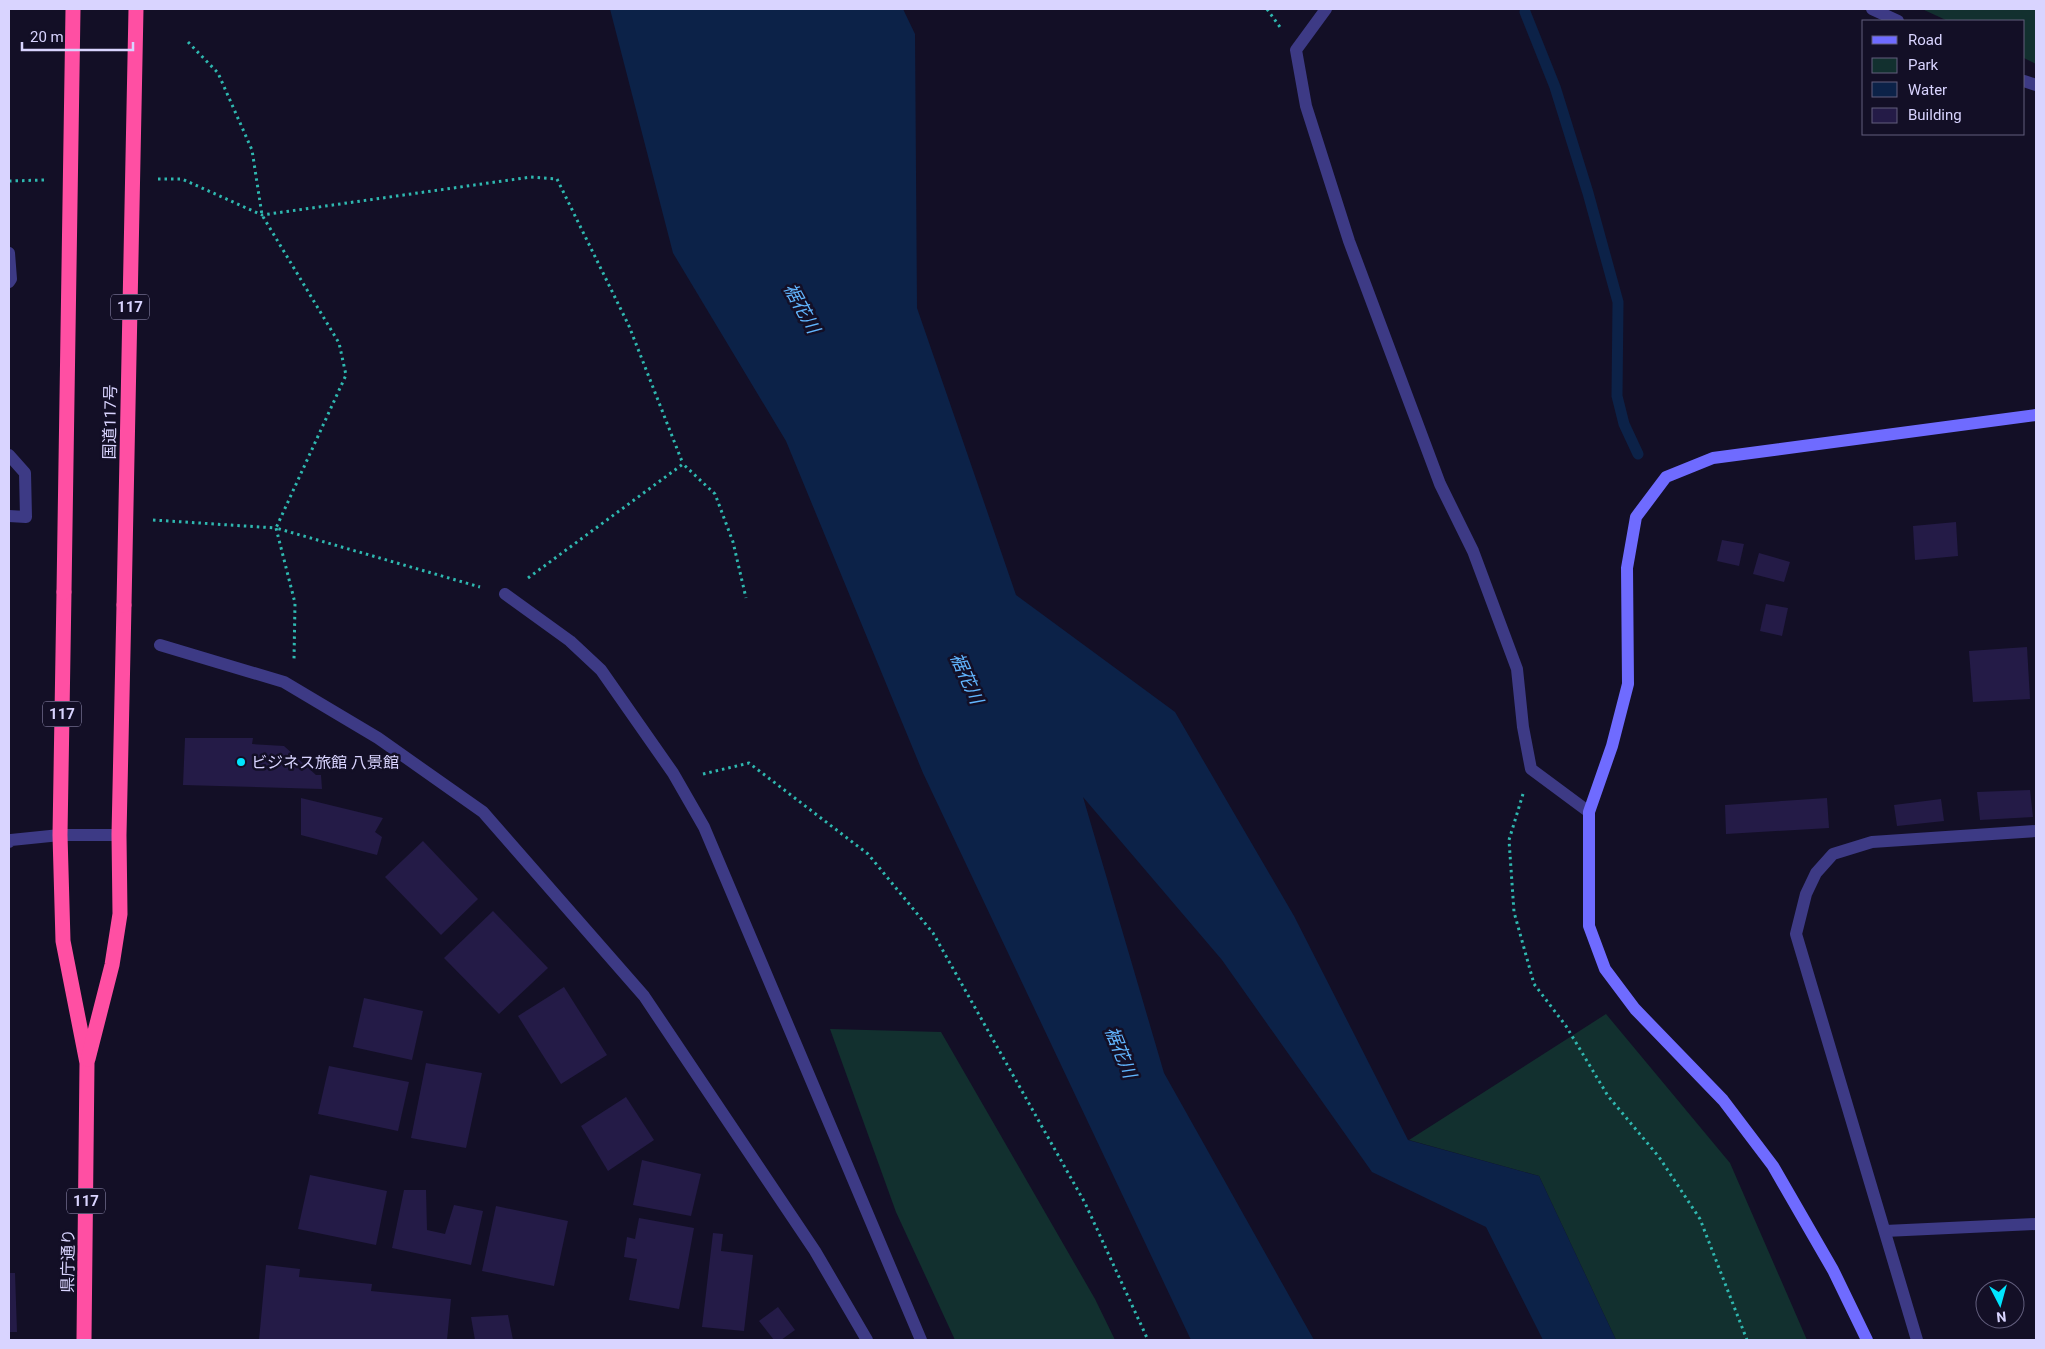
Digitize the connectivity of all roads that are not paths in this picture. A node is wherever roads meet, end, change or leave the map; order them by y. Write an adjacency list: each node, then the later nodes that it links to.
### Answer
1 (73, 9): 16 (highway, 117, bridge)
2 (136, 9): 15 (highway, 国道117号 / 117, bridge)
3 (1326, 9): 13 (street)
4 (1872, 9): 5 (street)
5 (1896, 20)
6 (9, 253): 7 (street)
7 (9, 282)
8 (2036, 415): 13 (street)
9 (9, 455): 10 (street)
10 (9, 516)
11 (506, 594): 23 (street)
12 (160, 646): 22 (street)
13 (1589, 812): 24 (street)
14 (2036, 831): 20 (street)
15 (119, 835): 16 (street); 18 (highway, 県庁通り / 117)
16 (60, 836): 17 (street); 18 (highway, 県庁通り / 117)
17 (9, 837)
18 (87, 1063): 21 (highway, 県庁通り / 117)
19 (2036, 1224): 20 (street)
20 (1885, 1231): 25 (street)
21 (84, 1340)
22 (867, 1340)
23 (920, 1340)
24 (1867, 1340)
25 (1917, 1340)

